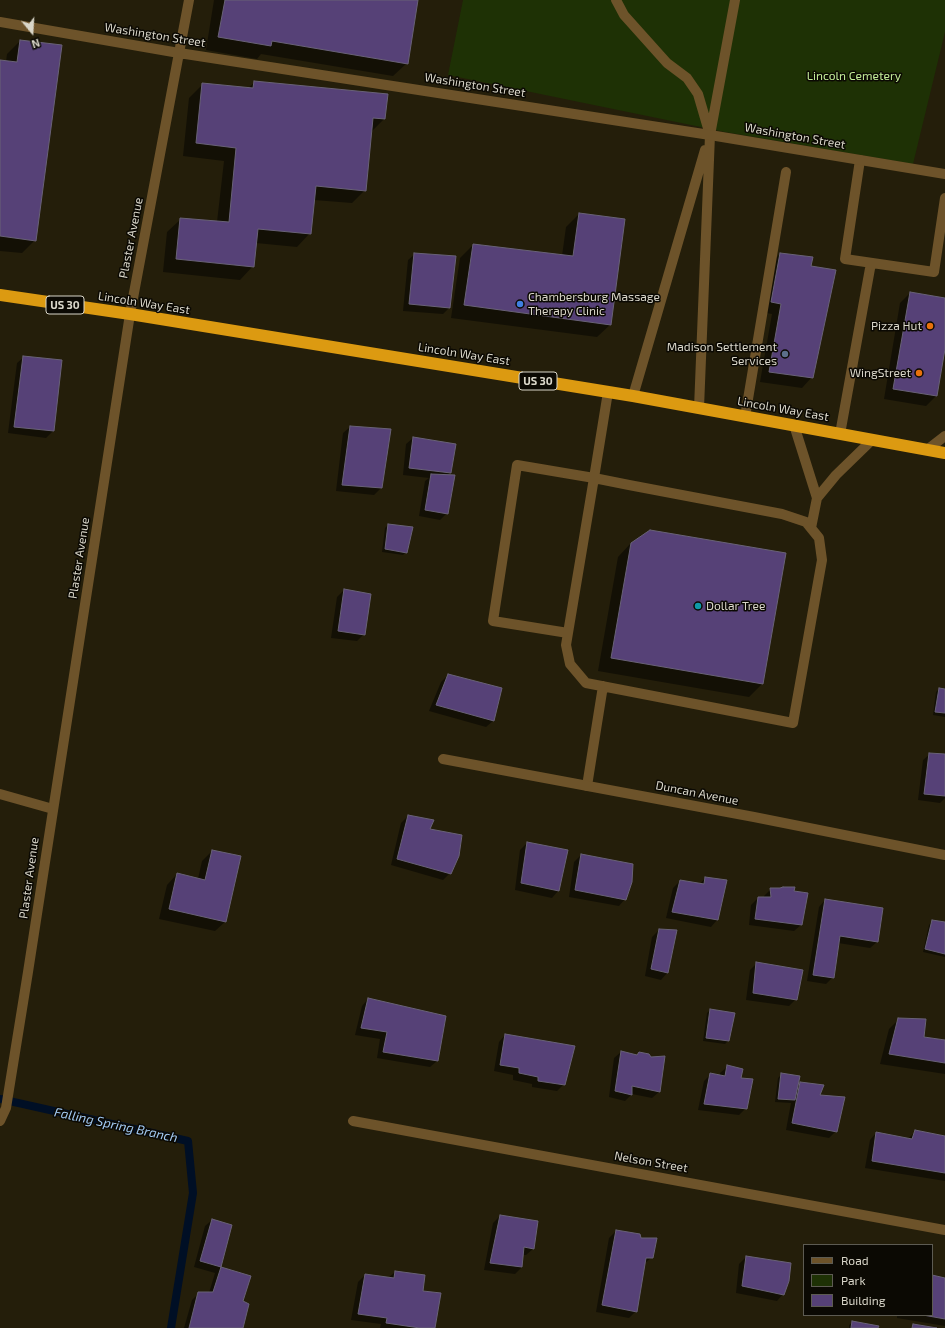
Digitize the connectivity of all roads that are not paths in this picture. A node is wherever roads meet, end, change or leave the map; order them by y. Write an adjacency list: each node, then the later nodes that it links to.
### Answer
1 (189, 0): 5 (street, Plaster Avenue)
2 (616, 0): 6 (street)
3 (735, 0): 6 (street)
4 (0, 22): 5 (street, Washington Street)
5 (179, 53): 6 (street, Washington Street); 13 (street, Plaster Avenue)
6 (710, 135): 7 (street, Washington Street); 15 (street); 16 (street)
7 (860, 160): 9 (street, Washington Street); 11 (street)
8 (786, 172): 17 (street)
9 (945, 174)
10 (945, 198): 11 (street)
11 (871, 263): 19 (street)
12 (0, 295): 13 (highway, Lincoln Way East / US 30)
13 (130, 314): 14 (highway, Lincoln Way East / US 30); 32 (street, Plaster Avenue)
14 (608, 392): 15 (highway, Lincoln Way East / US 30); 24 (street)
15 (633, 396): 16 (highway, Lincoln Way East / US 30)
16 (698, 408): 17 (highway, Lincoln Way East / US 30)
17 (745, 416): 18 (highway, Lincoln Way East / US 30)
18 (794, 425): 19 (highway, Lincoln Way East / US 30); 25 (street)
19 (840, 434): 21 (highway, Lincoln Way East / US 30)
20 (945, 436): 22 (street)
21 (872, 440): 22 (highway, Lincoln Way East / US 30); 25 (street)
22 (927, 450): 23 (highway, Lincoln Way East / US 30)
23 (945, 453)
24 (594, 478): 26 (street); 27 (street); 27 (street)
25 (817, 498): 26 (street)
26 (811, 528): 28 (street)
27 (568, 633): 28 (street)
28 (603, 686): 30 (street)
29 (443, 758): 30 (street, Duncan Avenue)
30 (587, 786): 33 (street, Duncan Avenue)
31 (0, 794): 32 (street)
32 (53, 809): 34 (street, Plaster Avenue)
33 (945, 855)
34 (0, 1121)
35 (353, 1121): 36 (street, Nelson Street)
36 (945, 1230)

